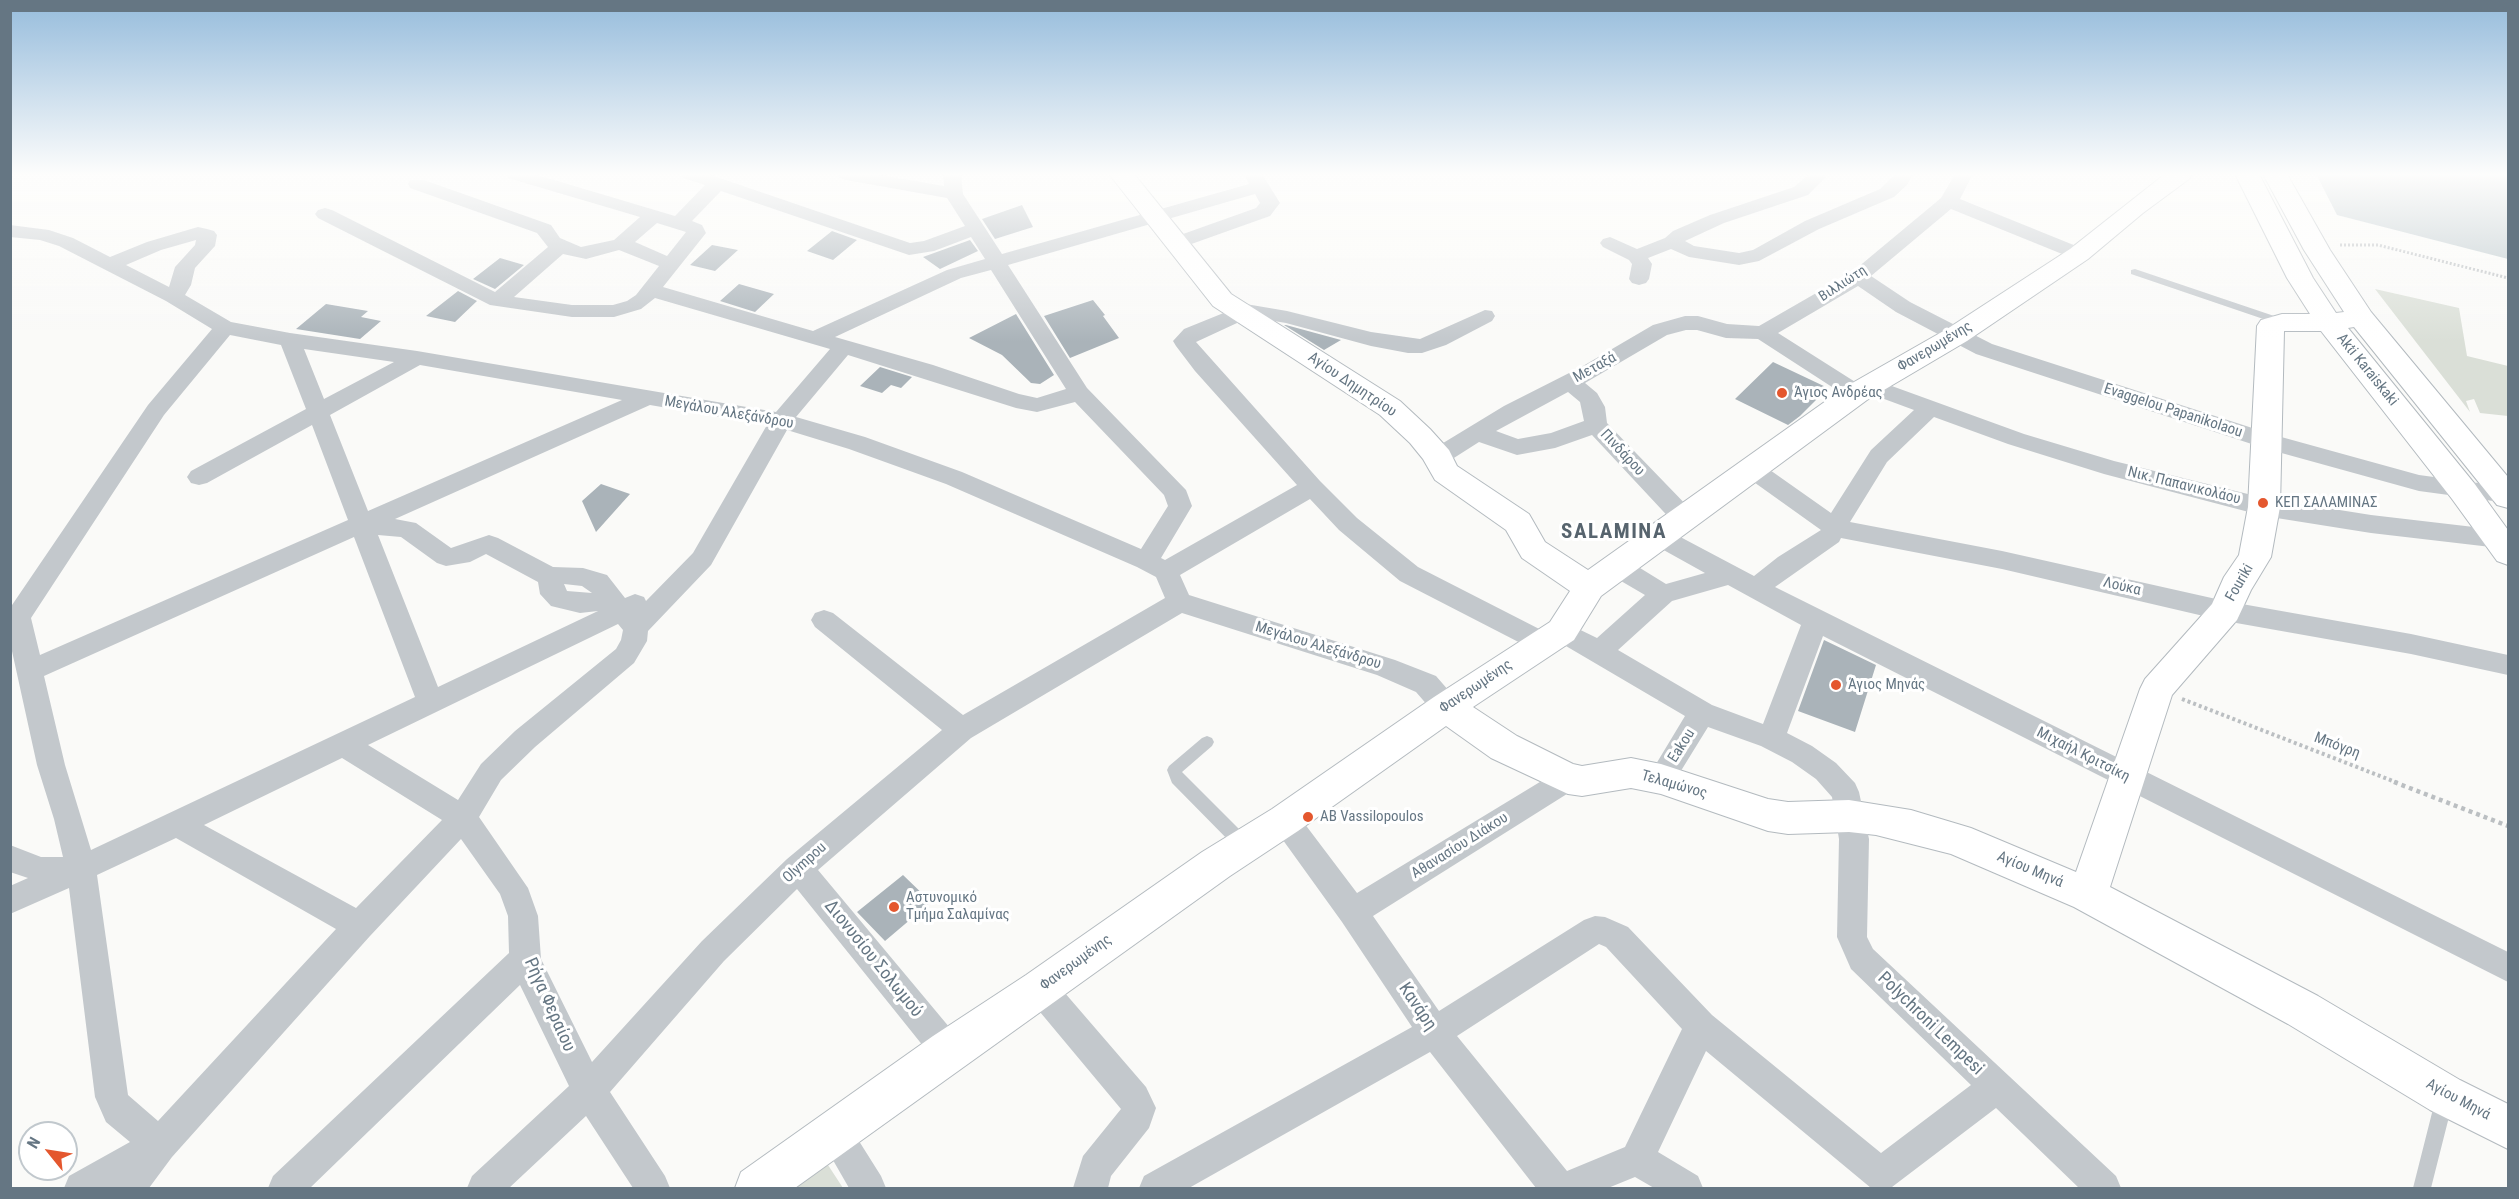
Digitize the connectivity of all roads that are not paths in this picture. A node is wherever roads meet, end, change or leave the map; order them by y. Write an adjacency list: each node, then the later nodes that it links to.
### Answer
1 (357, 230): 34 (street)
2 (545, 230): 23 (street)
3 (637, 230): 22 (street)
4 (695, 230): 28 (street)
5 (853, 230): 6 (street)
6 (973, 230)
7 (977, 230): 26 (street)
8 (1105, 230): 26 (street)
9 (1165, 230): 20 (main road, Αγίου Δημητρίου)
10 (1213, 230): 20 (street)
11 (1692, 230): 19 (street)
12 (1803, 230): 19 (street)
13 (1914, 230): 30 (street, Βιλλιώτη)
14 (2019, 230): 24 (street)
15 (2108, 230): 24 (main road, Φανερωμένης)
16 (2276, 230): 39 (main road, Akti Karaiskaki)
17 (2306, 230): 37 (main road, Akti Karaiskaki)
18 (10, 231): 27 (street, Μεγάλου Αλεξάνδρου)
19 (1672, 242): 25 (street)
20 (1176, 243): 35 (main road, Αγίου Δημητρίου)
21 (1610, 243): 25 (street)
22 (621, 244): 23 (street); 28 (street)
23 (561, 246): 34 (street)
24 (2079, 255): 42 (main road, Φανερωμένης)
25 (1636, 256): 31 (street)
26 (997, 261): 43 (street); 49 (street)
27 (110, 264): 33 (street, Μεγάλου Αλεξάνδρου); 33 (street)
28 (671, 264): 32 (street)
29 (2135, 272): 38 (lane)
30 (1857, 277): 41 (street, Βιλλιώτη); 42 (street, Evaggelou Papanikolaou)
31 (1639, 279)
32 (650, 290): 34 (street); 43 (street)
33 (173, 297): 40 (street, Μεγάλου Αλεξάνδρου)
34 (497, 301)
35 (1238, 310): 36 (street); 57 (main road, Αγίου Δημητρίου); 60 (street)
36 (1485, 316)
37 (2361, 318): 39 (main road); 62 (main road, Akti Karaiskaki)
38 (2282, 322): 39 (main road); 56 (main road, Fouriki)
39 (2329, 323): 61 (main road, Akti Karaiskaki)
40 (225, 327): 44 (street, Μεγάλου Αλεξάνδρου); 80 (street)
41 (1762, 333): 47 (street, Μεταξά); 48 (street, Νικ. Παπανικολάου)
42 (1957, 335): 48 (main road, Φανερωμένης); 56 (street, Evaggelou Papanikolaou)
43 (815, 338): 45 (street)
44 (290, 340): 46 (street, Μεγάλου Αλεξάνδρου); 52 (street)
45 (844, 346): 49 (street); 53 (street)
46 (417, 358): 50 (street, Μεγάλου Αλεξάνδρου); 52 (street)
47 (1570, 382): 54 (street, Πινδάρου); 55 (street, Μεταξά)
48 (1864, 390): 51 (street, Νικ. Παπανικολάου); 58 (main road, Φανερωμένης)
49 (1079, 393): 69 (street)
50 (646, 398): 53 (street, Μεγάλου Αλεξάνδρου); 65 (street)
51 (1930, 408): 63 (street, Νικ. Παπανικολάου); 66 (street)
52 (318, 413): 59 (street); 65 (street)
53 (781, 420): 69 (street, Μεγάλου Αλεξάνδρου); 77 (street)
54 (1596, 425): 55 (street); 64 (street, Πινδάρου)
55 (1476, 432): 57 (street, Μεταξά)
56 (2267, 441): 61 (street, Evaggelou Papanikolaou); 63 (main road, Fouriki)
57 (1438, 457): 72 (main road, Αγίου Δημητρίου)
58 (1752, 469): 64 (main road, Φανερωμένης); 66 (street, Λούκα)
59 (199, 477)
60 (1312, 487): 69 (street); 81 (street)
61 (2463, 491): 62 (street, Evaggelou Papanikolaou); 68 (main road, Akti Karaiskaki)
62 (2508, 496)
63 (2264, 507): 68 (street, Νικ. Παπανικολάου); 76 (main road, Fouriki)
64 (1685, 519): 67 (main road, Φανερωμένης)
65 (363, 524): 77 (street); 84 (street); 85 (street)
66 (1836, 528): 73 (street); 76 (street, Λούκα)
67 (1660, 537): 70 (main road, Φανερωμένης); 71 (street, Μιχαήλ Κριτσίκη)
68 (2505, 544)
69 (1156, 566): 75 (street)
70 (1618, 567): 72 (main road, Φανερωμένης); 74 (street)
71 (1731, 575): 73 (street, Μιχαήλ Κριτσίκη); 74 (street)
72 (1588, 587): 81 (main road, Φανερωμένης)
73 (1756, 589): 79 (street, Μιχαήλ Κριτσίκη)
74 (1663, 594): 82 (street)
75 (1179, 602): 86 (street, Μεγάλου Αλεξάνδρου); 88 (street, Olympou)
76 (2225, 611): 83 (street, Λούκα); 92 (main road, Fouriki)
77 (622, 612): 85 (street); 96 (street)
78 (824, 620): 88 (street)
79 (1816, 621): 89 (street); 92 (street, Μιχαήλ Κριτσίκη)
80 (14, 622): 84 (street)
81 (1552, 637): 82 (street); 86 (main road, Φανερωμένης)
82 (1599, 651): 87 (street)
83 (2508, 665)
84 (31, 669): 102 (street)
85 (431, 703): 91 (street)
86 (1446, 707): 93 (main road, Τελαμώνος); 97 (main road, Φανερωμένης)
87 (1702, 713): 89 (street); 94 (street, Eakou)
88 (961, 730): 101 (street, Olympou)
89 (1771, 738): 95 (street)
90 (1207, 742): 99 (lane)
91 (341, 743): 96 (street); 98 (street)
92 (2127, 778): 103 (main road, Fouriki); 108 (street, Μιχαήλ Κριτσίκη)
93 (1568, 779): 94 (main road, Τελαμώνος); 105 (street, Αθανασίου Διάκου)
94 (1661, 779): 95 (main road, Τελαμώνος)
95 (1849, 816): 103 (main road, Αγίου Μηνά); 113 (street, Polychroni Lempesi)
96 (463, 818): 106 (street); 107 (street, Ρήγα Φεραίου)
97 (1285, 820): 99 (main road, Φανερωμένης); 105 (street, Κανάρη)
98 (177, 824): 102 (street); 106 (street)
99 (1245, 846): 109 (main road, Φανερωμένης)
100 (10, 858): 102 (street)
101 (798, 868): 112 (street, Διονυσίου Σολωμού); 114 (street, Olympou)
102 (81, 869): 104 (street); 118 (street)
103 (2088, 895): 115 (main road, Αγίου Μηνά)
104 (10, 901)
105 (1353, 912): 111 (street, Κανάρη)
106 (359, 926): 118 (street)
107 (525, 959): 114 (street, Ρήγα Φεραίου); 123 (street)
108 (2508, 969)
109 (1041, 989): 112 (main road, Φανερωμένης); 128 (street)
110 (1701, 1026): 111 (street); 119 (street); 120 (street)
111 (1434, 1032): 129 (street); 130 (street, Κανάρη)
112 (948, 1051): 117 (main road, Φανερωμένης)
113 (1996, 1087): 120 (street); 133 (street, Polychroni Lempesi)
114 (589, 1090): 124 (street, Olympou); 125 (street, Ρήγα Φεραίου)
115 (2445, 1095): 116 (main road, Αγίου Μηνά); 134 (lane)
116 (2508, 1127)
117 (835, 1134): 126 (main road, Φανερωμένης); 127 (street)
118 (160, 1146): 121 (street); 122 (street)
119 (1637, 1159): 131 (street); 132 (street)
120 (1889, 1182)
121 (81, 1188)
122 (128, 1188)
123 (285, 1188)
124 (484, 1188)
125 (652, 1188)
126 (757, 1188)
127 (869, 1188)
128 (1091, 1188)
129 (1156, 1188)
130 (1558, 1188)
131 (1568, 1188)
132 (1686, 1188)
133 (2104, 1188)
134 (2422, 1188)

